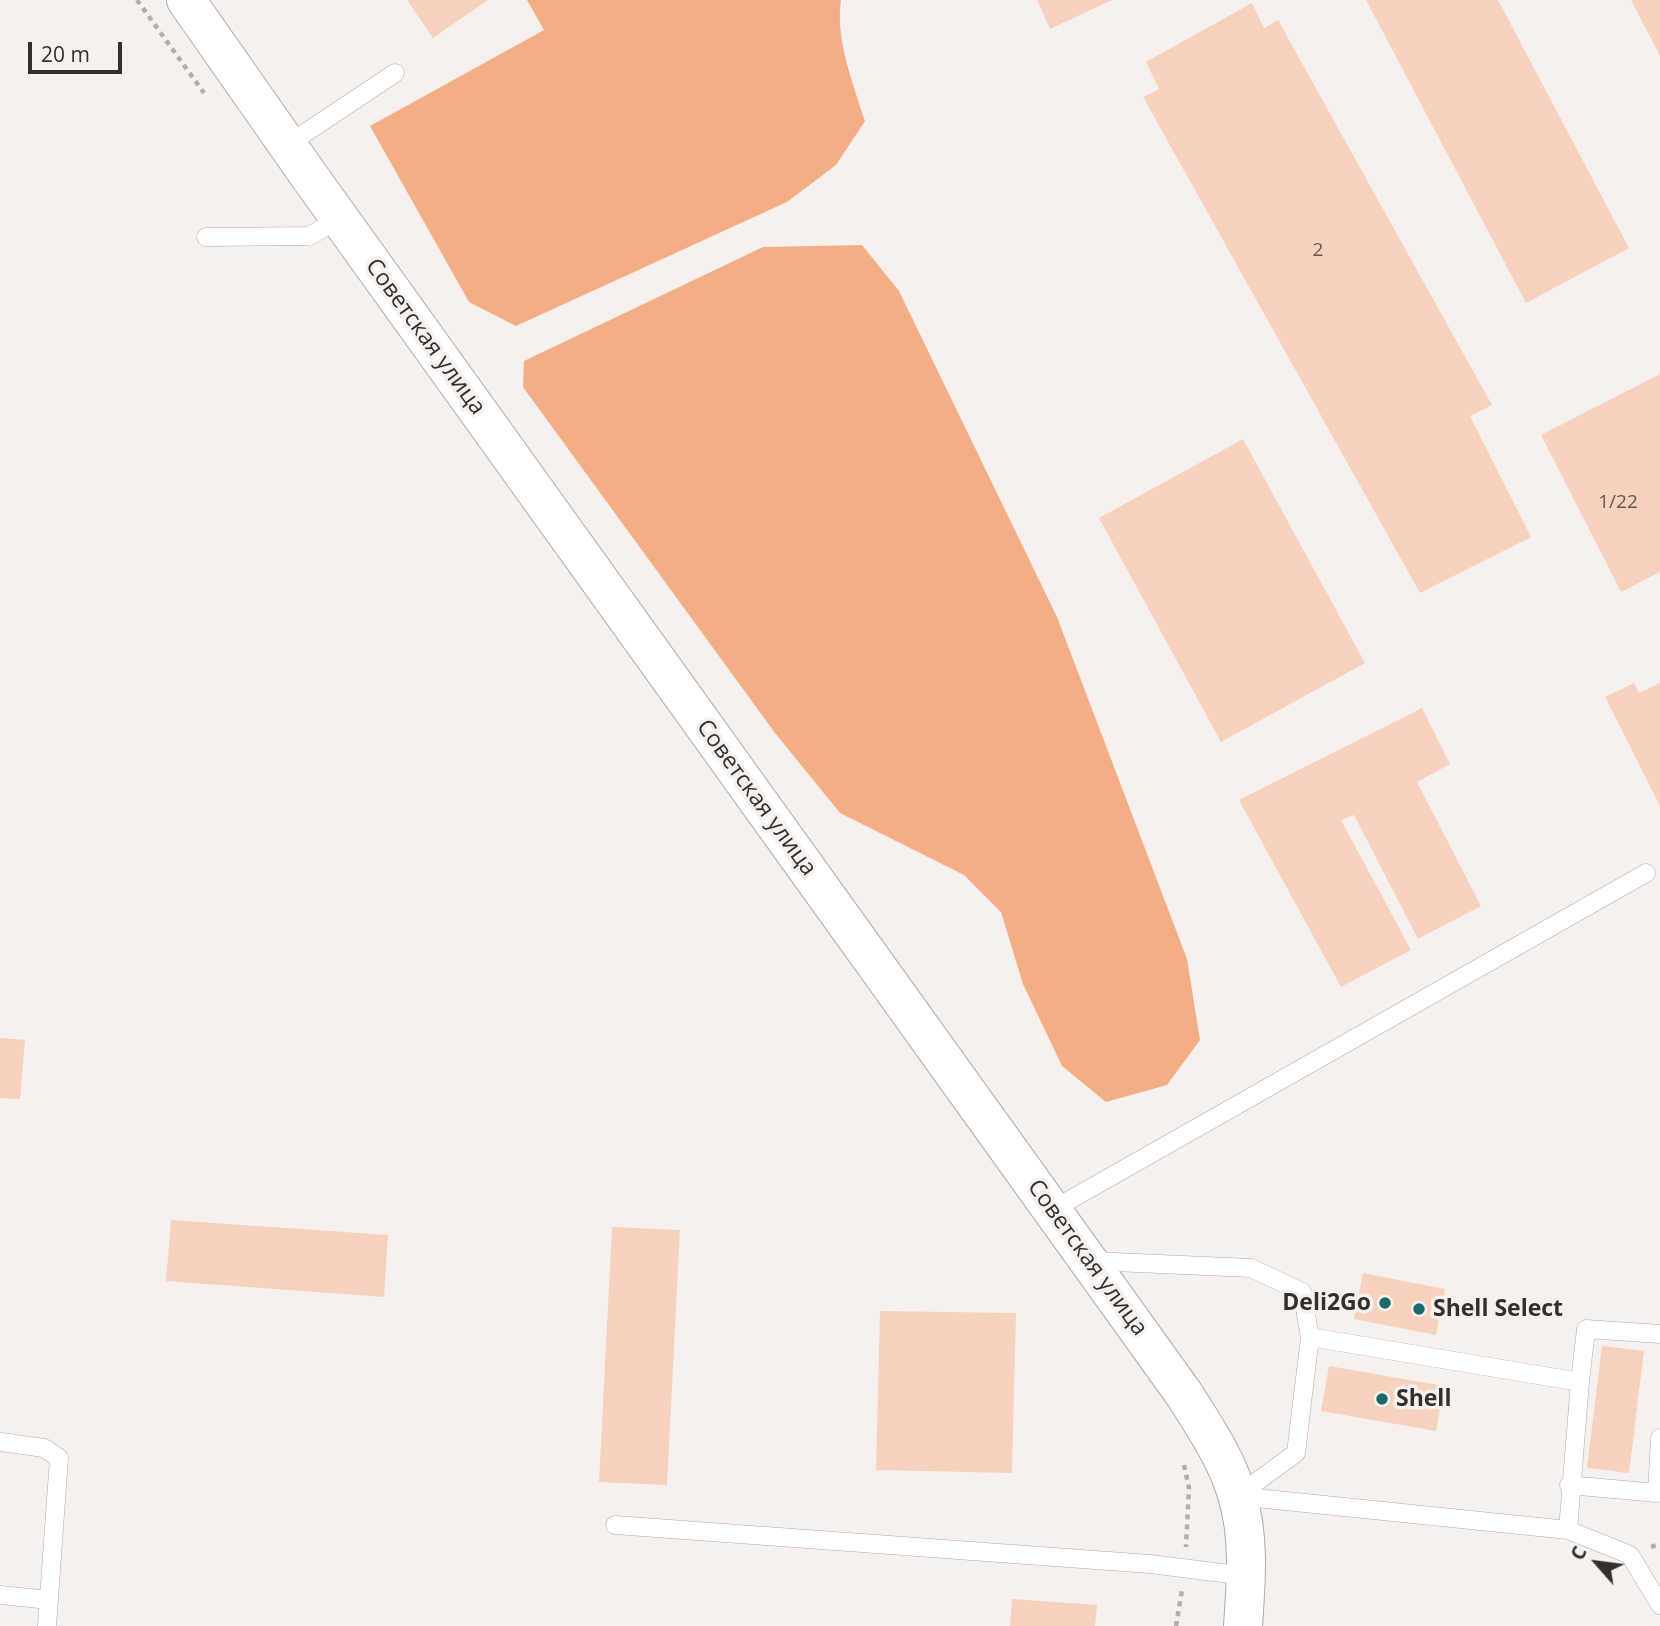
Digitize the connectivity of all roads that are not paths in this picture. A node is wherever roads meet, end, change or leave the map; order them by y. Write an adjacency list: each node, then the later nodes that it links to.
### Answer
1 (186, 0): 3 (street, Советская улица)
2 (395, 74): 3 (lane)
3 (287, 145): 4 (street, Советская улица)
4 (340, 219): 5 (lane); 7 (street, Советская улица)
5 (206, 237)
6 (1646, 873): 7 (lane)
7 (1052, 1210): 8 (street, Советская улица)
8 (1089, 1261): 10 (lane); 15 (street, Советская улица)
9 (1660, 1334): 11 (lane)
10 (1310, 1337): 11 (lane); 15 (lane)
11 (1580, 1382): 14 (lane)
12 (1660, 1438): 14 (lane)
13 (0, 1442): 20 (lane)
14 (1569, 1485): 17 (lane)
15 (1237, 1496): 17 (lane); 18 (street, Советская улица)
16 (615, 1525): 18 (lane)
17 (1568, 1530): 21 (lane)
18 (1246, 1576): 23 (street, Советская улица)
19 (0, 1595): 20 (lane)
20 (49, 1600): 22 (lane)
21 (1660, 1605)
22 (47, 1626)
23 (1243, 1626)

